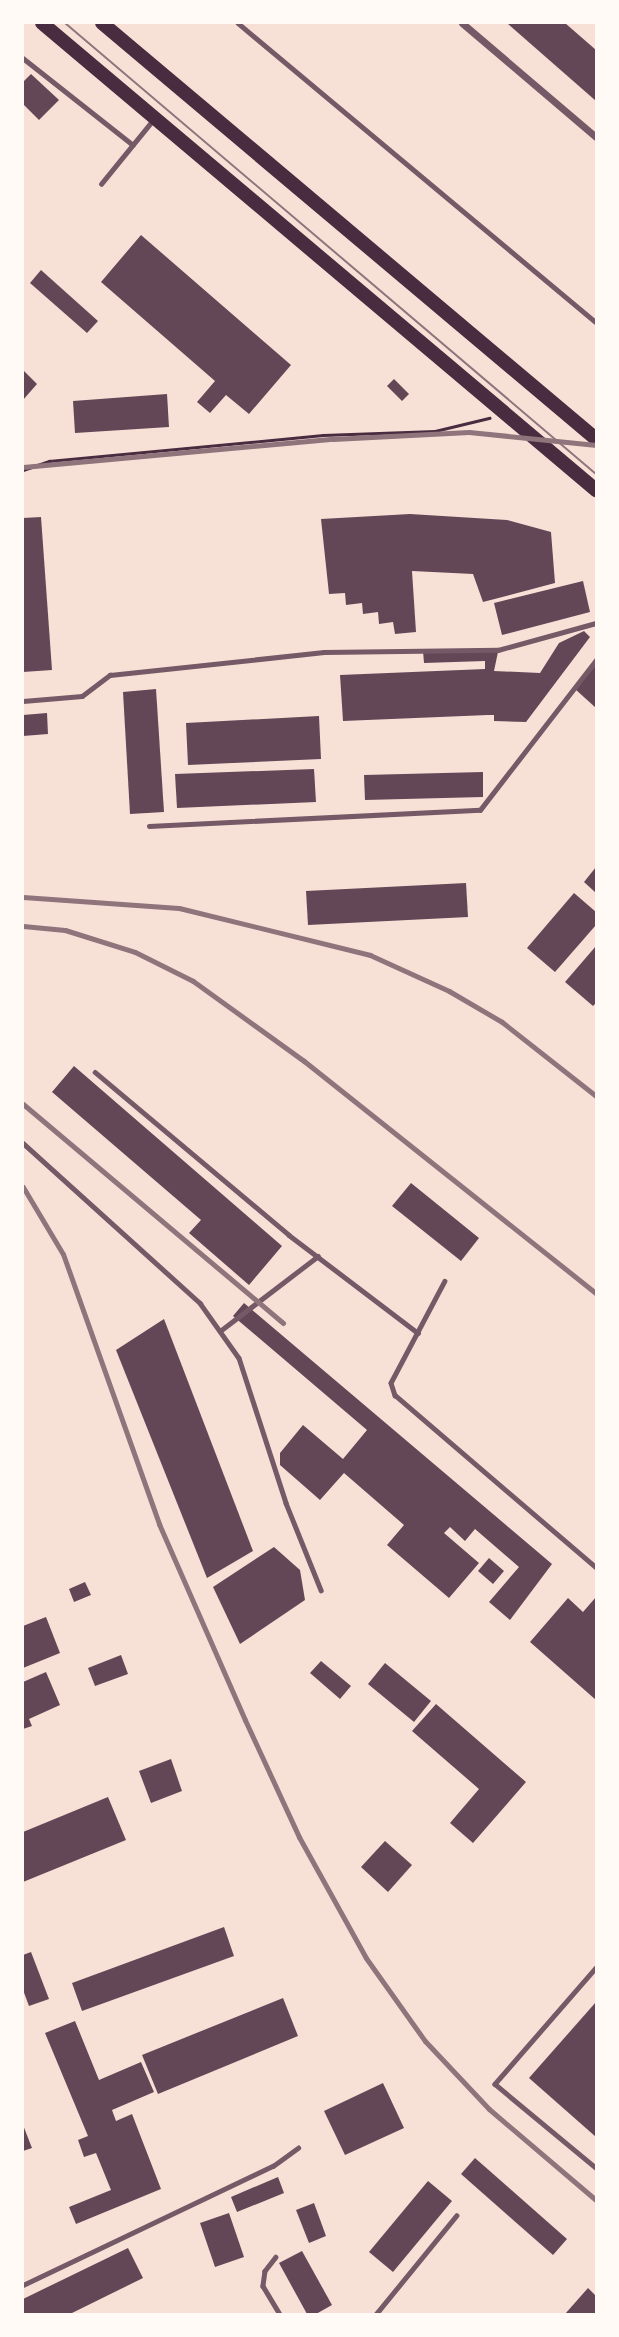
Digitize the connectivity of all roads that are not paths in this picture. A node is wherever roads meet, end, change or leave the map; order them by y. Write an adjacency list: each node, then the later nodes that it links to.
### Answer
1 (42, 23): 6 (main road)
2 (102, 23): 11 (main road)
3 (238, 23): 10 (lane)
4 (462, 23): 7 (street)
5 (23, 58): 8 (lane)
6 (154, 119): 8 (lane); 12 (main road)
7 (596, 136)
8 (133, 145): 9 (lane)
9 (101, 184)
10 (596, 323)
11 (596, 439)
12 (596, 490)
13 (596, 623): 15 (lane)
14 (596, 660): 16 (lane)
15 (23, 701)
16 (149, 826)
17 (95, 1072): 19 (lane)
18 (23, 1143): 21 (lane)
19 (318, 1256): 21 (lane); 22 (lane)
20 (445, 1281): 22 (lane)
21 (220, 1331): 24 (lane)
22 (418, 1332): 23 (lane)
23 (596, 1567)
24 (321, 1590)
25 (596, 1968): 27 (lane)
26 (298, 2148): 30 (lane)
27 (596, 2168)
28 (456, 2216): 32 (lane)
29 (276, 2257): 31 (lane)
30 (23, 2285)
31 (280, 2314)
32 (376, 2314)

